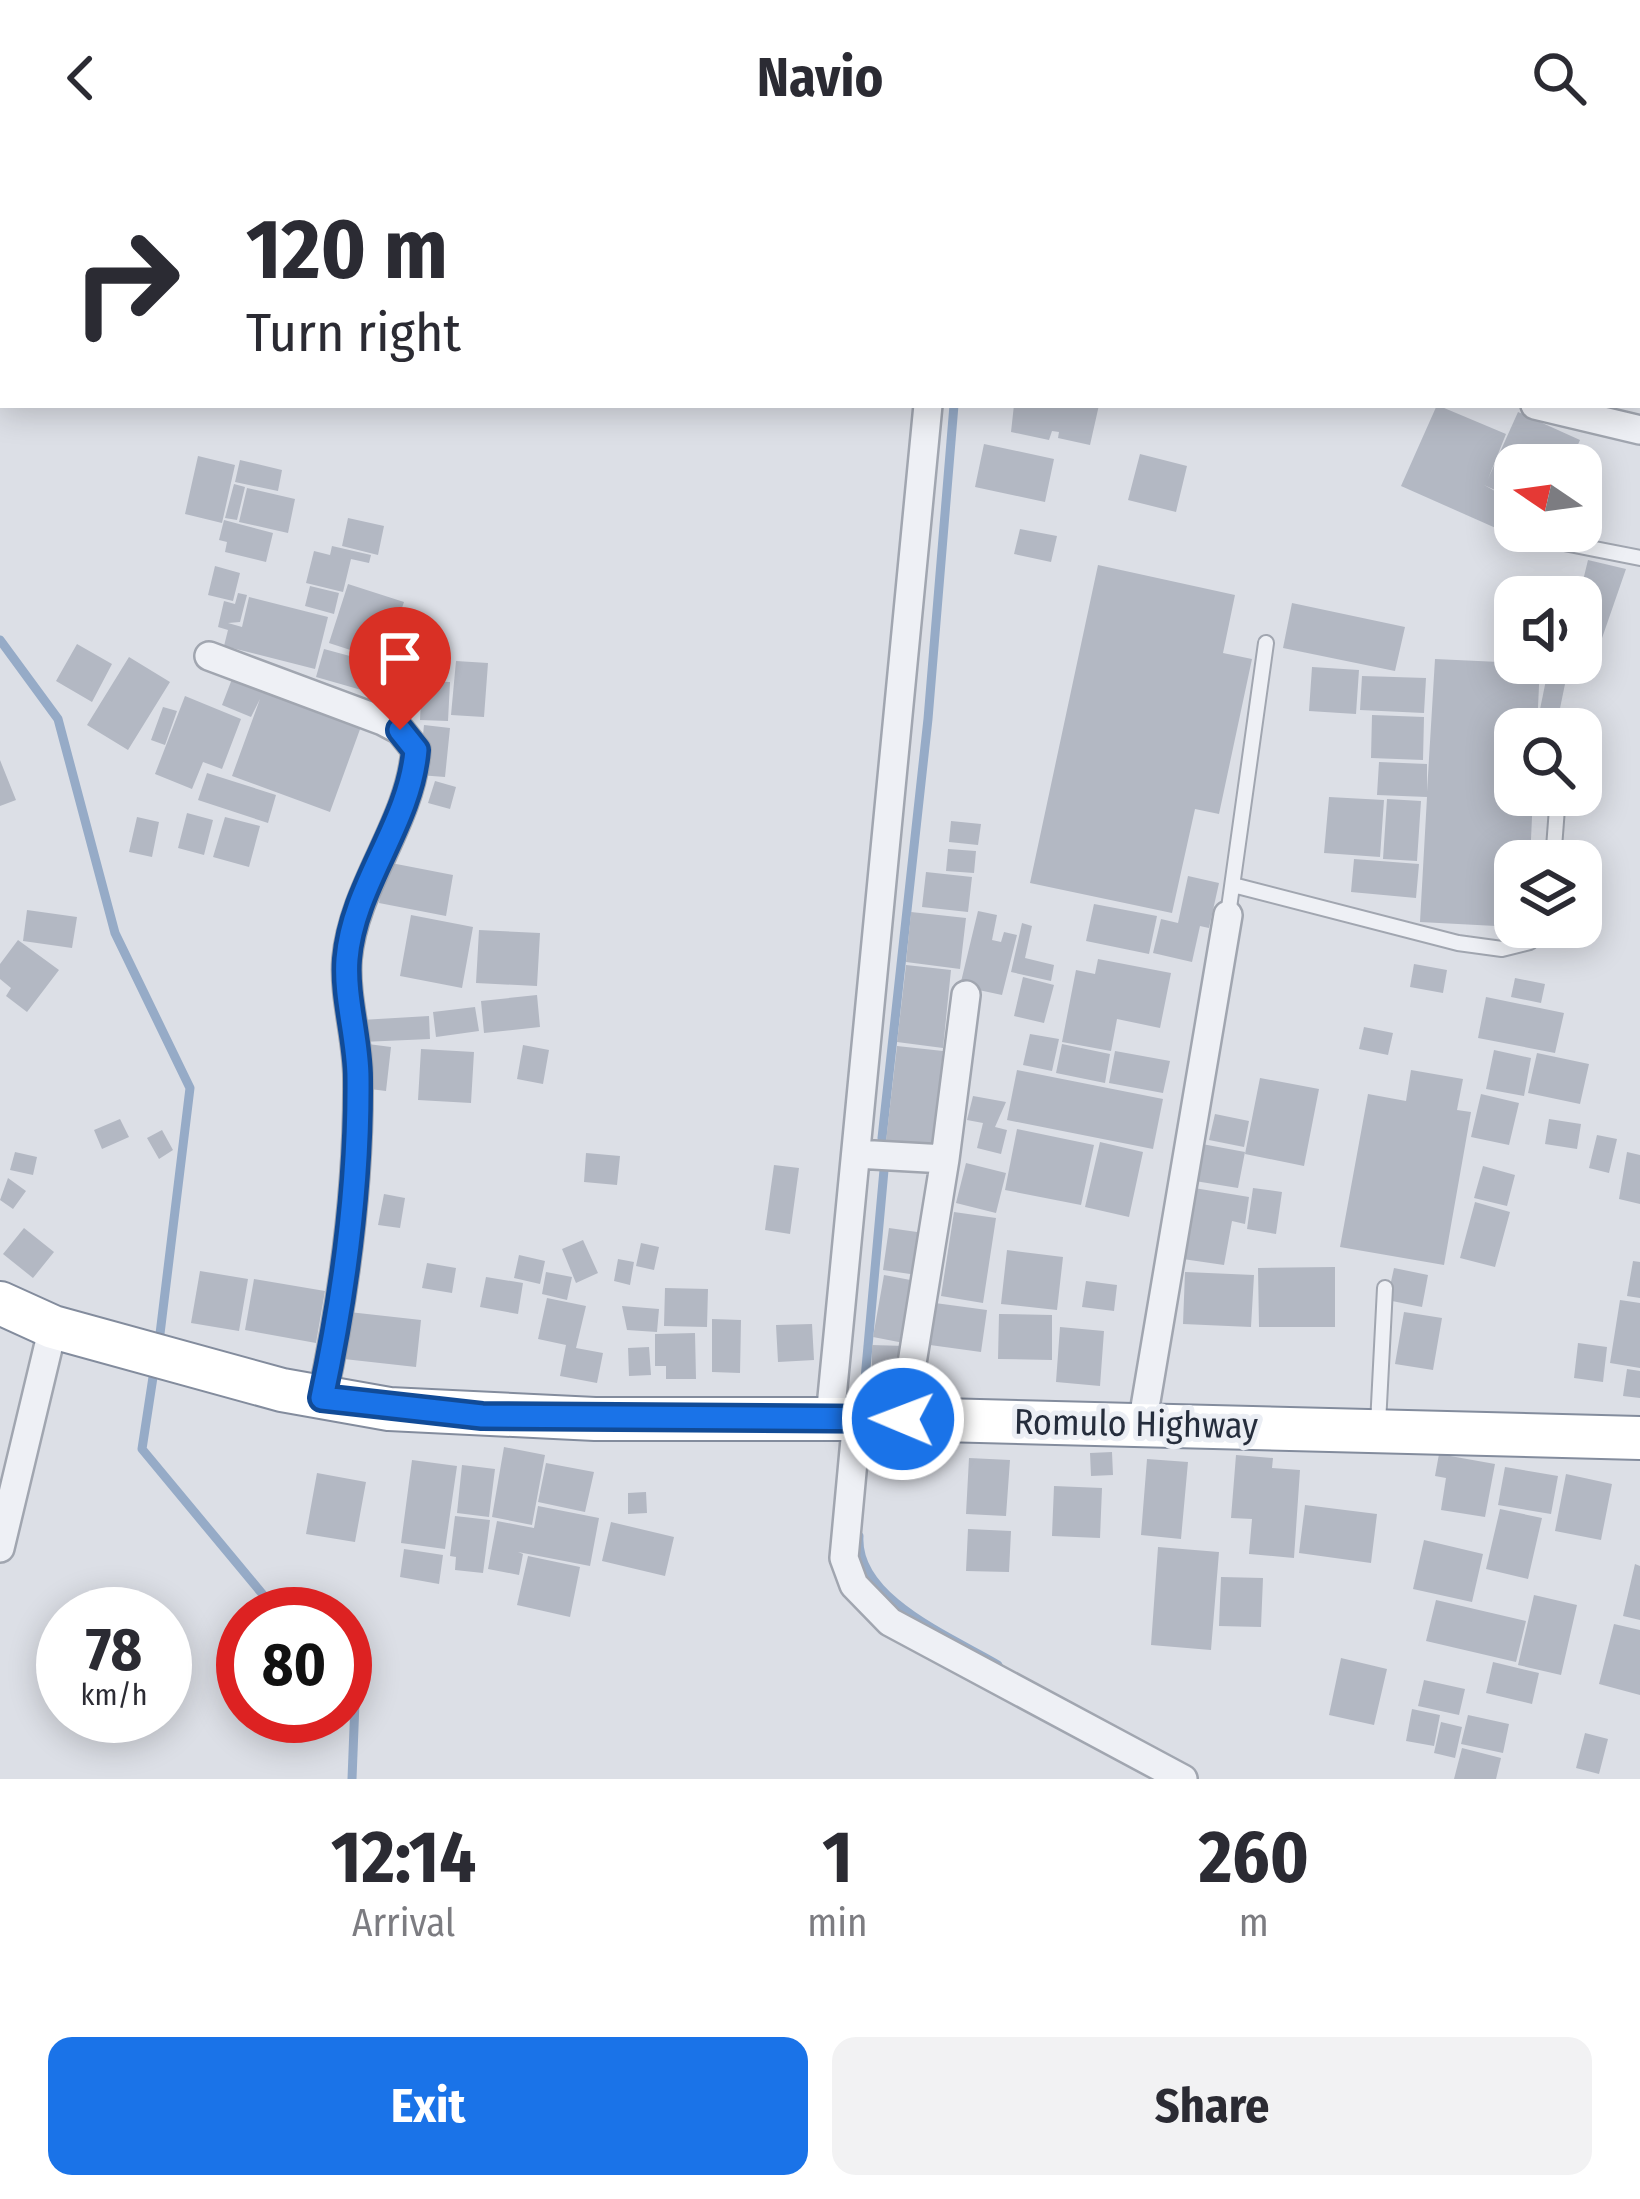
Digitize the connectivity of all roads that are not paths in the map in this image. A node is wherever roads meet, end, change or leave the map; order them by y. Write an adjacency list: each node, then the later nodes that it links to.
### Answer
1 (928, 408): 12 (street)
2 (1548, 408): 3 (street)
3 (1640, 430)
4 (1602, 551): 5 (lane)
5 (1640, 559)
6 (1266, 643): 8 (lane)
7 (209, 656): 17 (street)
8 (1233, 885): 9 (lane); 10 (lane)
9 (1228, 915): 20 (street)
10 (1494, 948)
11 (966, 995): 13 (street)
12 (856, 1154): 13 (street); 18 (street)
13 (945, 1160): 19 (street)
14 (1385, 1288): 21 (lane)
15 (0, 1303): 16 (highway, Romulo Highway)
16 (68, 1331): 17 (highway, Romulo Highway); 23 (street)
17 (322, 1398): 18 (highway, Romulo Highway)
18 (843, 1418): 19 (highway, Romulo Highway); 24 (street)
19 (903, 1419): 20 (highway, Romulo Highway)
20 (1142, 1425): 21 (highway, Romulo Highway)
21 (1378, 1430): 22 (highway, Romulo Highway)
22 (1640, 1438)
23 (0, 1548)
24 (1183, 1779)

